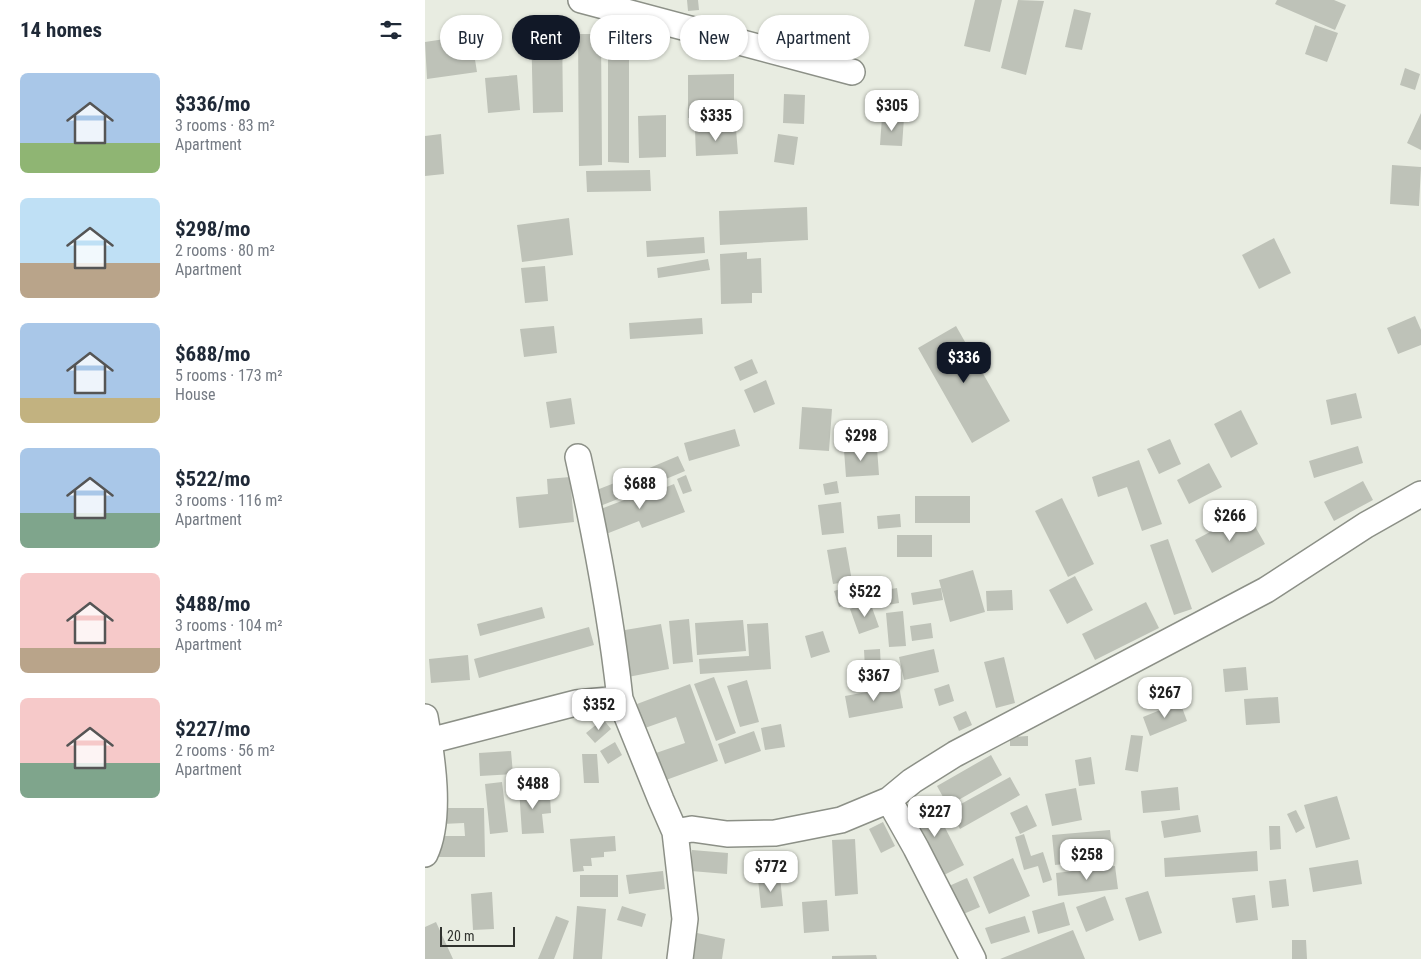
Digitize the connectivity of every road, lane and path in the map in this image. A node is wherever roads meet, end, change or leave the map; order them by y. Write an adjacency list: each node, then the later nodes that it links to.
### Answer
1 (581, 0): 2 (street)
2 (852, 72)
3 (577, 457): 5 (street)
4 (1421, 494): 7 (street)
5 (620, 699): 6 (street); 8 (street)
6 (427, 729): 9 (street)
7 (889, 800): 8 (street); 11 (street)
8 (675, 832): 10 (street)
9 (425, 854)
10 (680, 959)
11 (973, 959)

